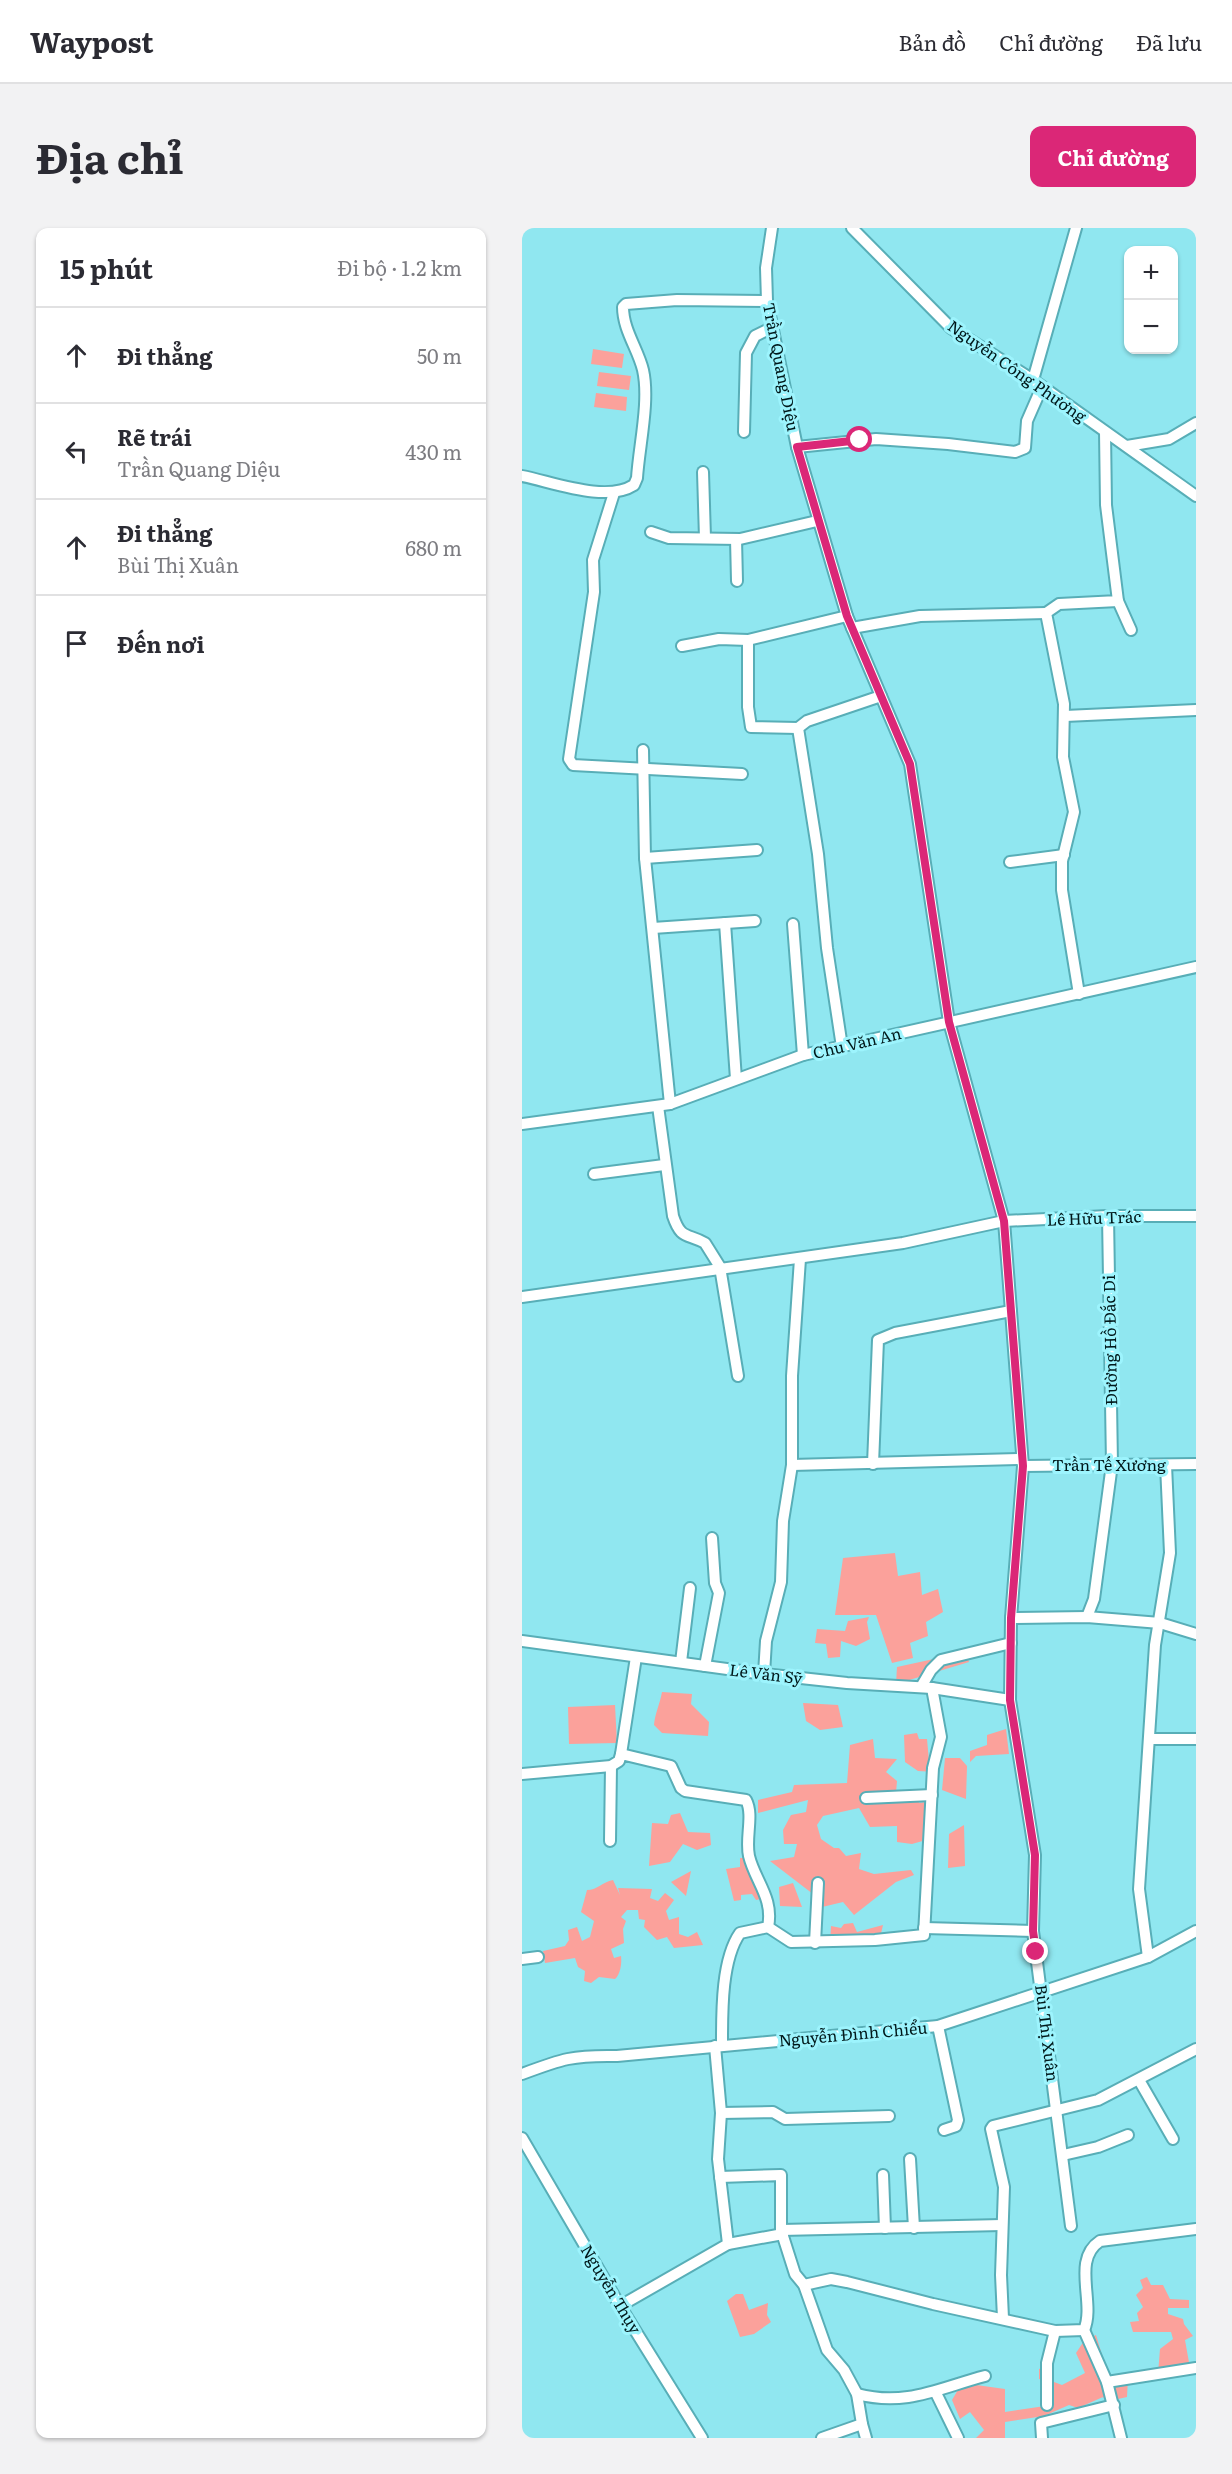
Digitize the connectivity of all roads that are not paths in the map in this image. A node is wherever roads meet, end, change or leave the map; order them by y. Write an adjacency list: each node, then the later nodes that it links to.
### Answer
1 (772, 228): 4 (street, Trần Quang Diệu)
2 (852, 228): 6 (street, Nguyễn Công Phương)
3 (1076, 228): 6 (street)
4 (767, 301): 5 (street, Trần Quang Diệu); 15 (street)
5 (773, 327): 9 (street); 12 (street, Trần Quang Diệu)
6 (1033, 380): 7 (street, Nguyễn Công Phương)
7 (1041, 389): 10 (street, Nguyễn Công Phương); 12 (street)
8 (1196, 423): 11 (street)
9 (744, 432)
10 (1105, 432): 11 (street, Nguyễn Công Phương); 22 (street)
11 (1127, 446): 16 (street, Nguyễn Công Phương)
12 (797, 447): 17 (street, Trần Quang Diệu)
13 (703, 472): 19 (street)
14 (522, 476): 15 (street)
15 (614, 493): 34 (street)
16 (1196, 496)
17 (817, 521): 20 (street); 24 (street, Trần Quang Diệu)
18 (651, 532): 19 (street)
19 (705, 538): 20 (street)
20 (736, 539): 21 (street)
21 (737, 582)
22 (1118, 601): 23 (street); 26 (street)
23 (1046, 613): 25 (street); 31 (street)
24 (847, 616): 25 (street, Trần Quang Diệu); 27 (street)
25 (852, 628): 29 (street, Trần Quang Diệu)
26 (1131, 630)
27 (748, 640): 28 (street); 32 (street)
28 (682, 646)
29 (881, 696): 32 (street); 46 (street, Trần Quang Diệu)
30 (1196, 710): 31 (street)
31 (1065, 716): 37 (street)
32 (798, 728): 47 (street)
33 (643, 750): 34 (street)
34 (642, 768): 35 (street); 38 (street)
35 (742, 774)
36 (757, 850): 38 (street)
37 (1064, 855): 39 (street); 45 (street)
38 (645, 858): 43 (street)
39 (1010, 862)
40 (755, 921): 41 (street)
41 (725, 923): 43 (street); 49 (street)
42 (793, 924): 48 (street)
43 (653, 928): 50 (street)
44 (1196, 967): 45 (street, Chu Văn An)
45 (1079, 994): 46 (street, Chu Văn An)
46 (949, 1022): 47 (street, Chu Văn An); 57 (street, Bùi Thị Xuân)
47 (842, 1047): 48 (street, Chu Văn An)
48 (803, 1055): 49 (street, Chu Văn An)
49 (736, 1079): 50 (street, Chu Văn An)
50 (670, 1104): 51 (street, Chu Văn An)
51 (658, 1106): 52 (street, Chu Văn An); 53 (street)
52 (522, 1124)
53 (664, 1165): 54 (street); 59 (street)
54 (594, 1174)
55 (1192, 1215): 56 (street, Lê Hữu Trác)
56 (1108, 1216): 57 (street, Lê Hữu Trác); 65 (street, Đường Hồ Đắc Di)
57 (1004, 1221): 58 (street, Lê Hữu Trác); 61 (street, Bùi Thị Xuân)
58 (800, 1259): 59 (street, Lê Hữu Trác); 67 (street)
59 (720, 1267): 60 (street, Lê Hữu Trác); 62 (street)
60 (522, 1297)
61 (1011, 1311): 63 (street, Bùi Thị Xuân); 64 (street)
62 (738, 1376)
63 (1022, 1462): 64 (street, Trần Tế Xương); 65 (street, Trần Tế Xương); 72 (street, Bùi Thị Xuân)
64 (873, 1464): 67 (street, Trần Tế Xương)
65 (1112, 1464): 68 (street, Trần Tế Xương); 71 (street, Đường Hồ Đắc Di)
66 (1196, 1464): 68 (street, Trần Tế Xương)
67 (792, 1465): 80 (street)
68 (1166, 1465): 73 (street)
69 (712, 1538): 79 (street)
70 (690, 1588): 78 (street)
71 (1087, 1617): 72 (street); 73 (street)
72 (1011, 1618): 76 (street, Bùi Thị Xuân)
73 (1160, 1623): 74 (street); 83 (street)
74 (1196, 1634)
75 (522, 1641): 77 (street, Lê Văn Sỹ)
76 (1011, 1643): 81 (street); 82 (street, Bùi Thị Xuân)
77 (636, 1657): 78 (street, Lê Văn Sỹ); 85 (street)
78 (681, 1662): 79 (street, Lê Văn Sỹ)
79 (705, 1666): 80 (street, Lê Văn Sỹ)
80 (764, 1674): 81 (street, Lê Văn Sỹ)
81 (926, 1688): 82 (street, Lê Văn Sỹ); 88 (street)
82 (1010, 1700): 94 (street, Bùi Thị Xuân)
83 (1150, 1738): 84 (street); 98 (street)
84 (1196, 1739)
85 (621, 1754): 86 (street); 92 (street)
86 (611, 1766): 87 (street); 90 (street)
87 (522, 1774)
88 (932, 1795): 89 (street); 93 (street)
89 (866, 1798)
90 (610, 1841)
91 (818, 1883): 96 (street)
92 (768, 1926): 96 (street); 102 (street)
93 (924, 1928): 94 (street); 96 (street)
94 (1033, 1931): 100 (street, Bùi Thị Xuân)
95 (1196, 1931): 98 (street, Nguyễn Đình Chiểu)
96 (815, 1943)
97 (537, 1957): 99 (street)
98 (1148, 1957): 100 (street, Nguyễn Đình Chiểu)
99 (522, 1959)
100 (1043, 1993): 101 (street, Nguyễn Đình Chiểu); 107 (street, Bùi Thị Xuân)
101 (938, 2026): 102 (street, Nguyễn Đình Chiểu); 110 (street)
102 (718, 2046): 104 (street, Nguyễn Đình Chiểu); 108 (street)
103 (1195, 2052): 105 (street)
104 (527, 2072): 106 (street)
105 (1139, 2080): 107 (street); 113 (street)
106 (522, 2082)
107 (1057, 2110): 114 (street, Bùi Thị Xuân); 118 (street)
108 (721, 2113): 109 (street); 117 (street)
109 (889, 2116)
110 (944, 2130)
111 (1128, 2135): 114 (street)
112 (522, 2139): 126 (street, Nguyễn Thụy)
113 (1173, 2139)
114 (1063, 2155): 119 (street, Bùi Thị Xuân)
115 (910, 2159): 121 (street)
116 (883, 2175): 120 (street)
117 (720, 2177): 123 (street); 124 (street)
118 (1002, 2225): 121 (street); 127 (street)
119 (1071, 2226)
120 (885, 2228): 121 (street); 123 (street)
121 (914, 2228)
122 (1196, 2229): 128 (street)
123 (782, 2232): 124 (street); 125 (street)
124 (728, 2244): 126 (street)
125 (804, 2285): 127 (street); 134 (street)
126 (620, 2306): 138 (street, Nguyễn Thụy)
127 (1003, 2318): 129 (street)
128 (1084, 2330): 129 (street); 132 (street)
129 (1055, 2331): 135 (street)
130 (1196, 2368): 132 (street)
131 (985, 2376): 133 (street)
132 (1107, 2382): 136 (street)
133 (936, 2393): 134 (street); 141 (street)
134 (857, 2394): 137 (street)
135 (1047, 2405)
136 (1114, 2405): 142 (street); 143 (street)
137 (862, 2424): 139 (street); 140 (street)
138 (702, 2438)
139 (822, 2438)
140 (866, 2438)
141 (958, 2438)
142 (1042, 2438)
143 (1121, 2438)

